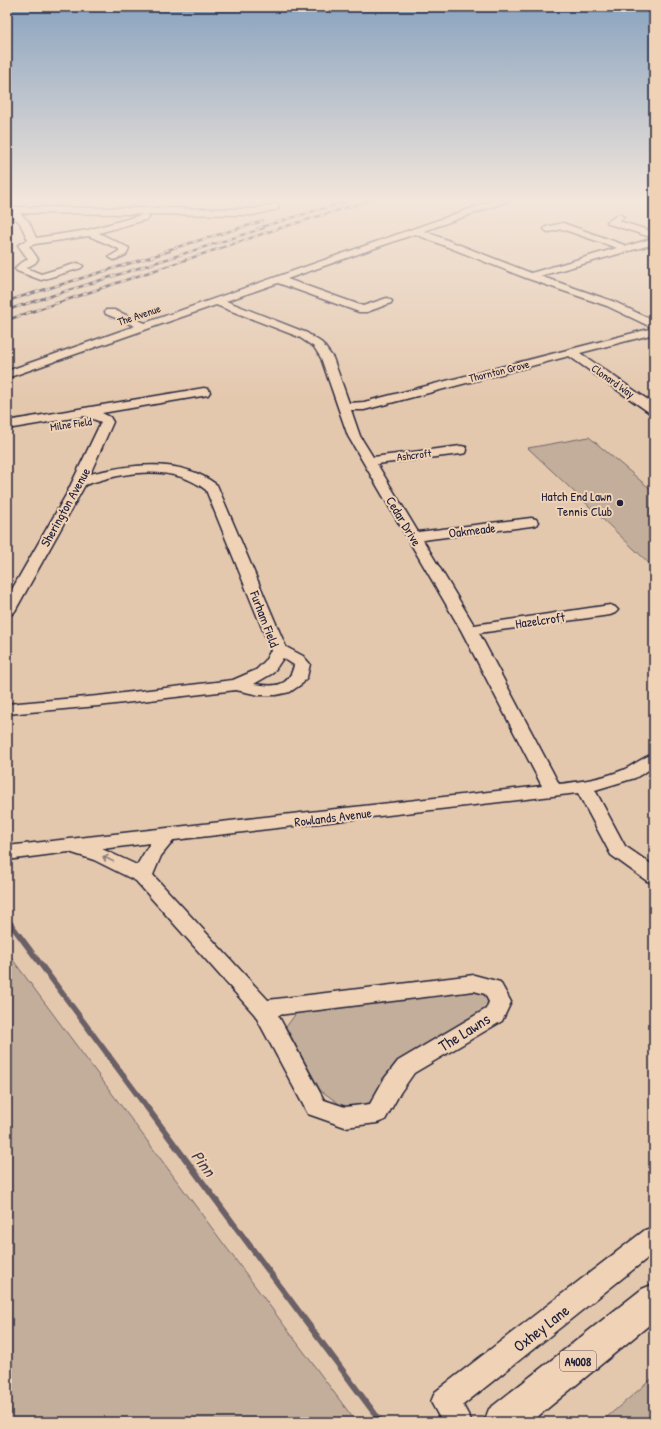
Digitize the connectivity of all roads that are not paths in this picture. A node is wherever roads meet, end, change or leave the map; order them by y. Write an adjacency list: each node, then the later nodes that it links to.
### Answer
1 (23, 266): 2 (street)
2 (78, 266)
3 (314, 266): 7 (street, The Avenue)
4 (504, 266): 6 (street)
5 (566, 266): 6 (street)
6 (530, 276): 11 (street)
7 (277, 279): 8 (street, The Avenue); 9 (street)
8 (216, 301): 12 (street, The Avenue); 18 (street, Cedar Drive)
9 (387, 301)
10 (110, 311): 12 (street)
11 (654, 325)
12 (144, 326): 15 (street, The Avenue)
13 (654, 331): 14 (street, Thornton Grove)
14 (572, 353): 18 (street, Thornton Grove); 19 (street, Clonard Way)
15 (7, 375)
16 (204, 392): 17 (street, Milne Field)
17 (131, 405): 20 (street, Milne Field); 21 (street, Milne Field)
18 (344, 407): 26 (street, Cedar Drive)
19 (654, 410)
20 (86, 412): 21 (street); 22 (street, Milne Field)
21 (105, 419): 23 (street, Milne Field); 25 (street, Sherington Avenue)
22 (7, 425)
23 (7, 433)
24 (461, 450): 26 (street, Ashcroft)
25 (94, 454): 27 (street, Furham Field); 28 (street, Sherington Avenue)
26 (368, 461): 30 (street, Cedar Drive)
27 (131, 470): 28 (street, Furham Field); 34 (street, Furham Field)
28 (81, 482): 32 (street, Sherington Avenue)
29 (531, 522): 30 (street, Oakmeade)
30 (413, 537): 33 (street, Cedar Drive)
31 (610, 610): 33 (street, Hazelcroft)
32 (7, 611)
33 (469, 630): 39 (street, Cedar Drive)
34 (279, 650): 35 (street, Furham Field); 35 (street)
35 (236, 685): 36 (street, Furham Field)
36 (7, 709)
37 (654, 760): 38 (street, Rowlands Avenue)
38 (584, 787): 39 (street, Rowlands Avenue); 44 (street)
39 (554, 791): 40 (street, Rowlands Avenue)
40 (167, 836): 41 (street, Rowlands Avenue); 43 (street)
41 (68, 846): 42 (street, Rowlands Avenue); 43 (street, one-way to 41)
42 (7, 853)
43 (143, 876): 45 (street, The Lawns)
44 (654, 876)
45 (263, 1009): 45 (street, The Lawns)
46 (654, 1238): 48 (street, Oxhey Lane)
47 (654, 1300): 49 (main road, A4008)
48 (458, 1422)
49 (502, 1422)

